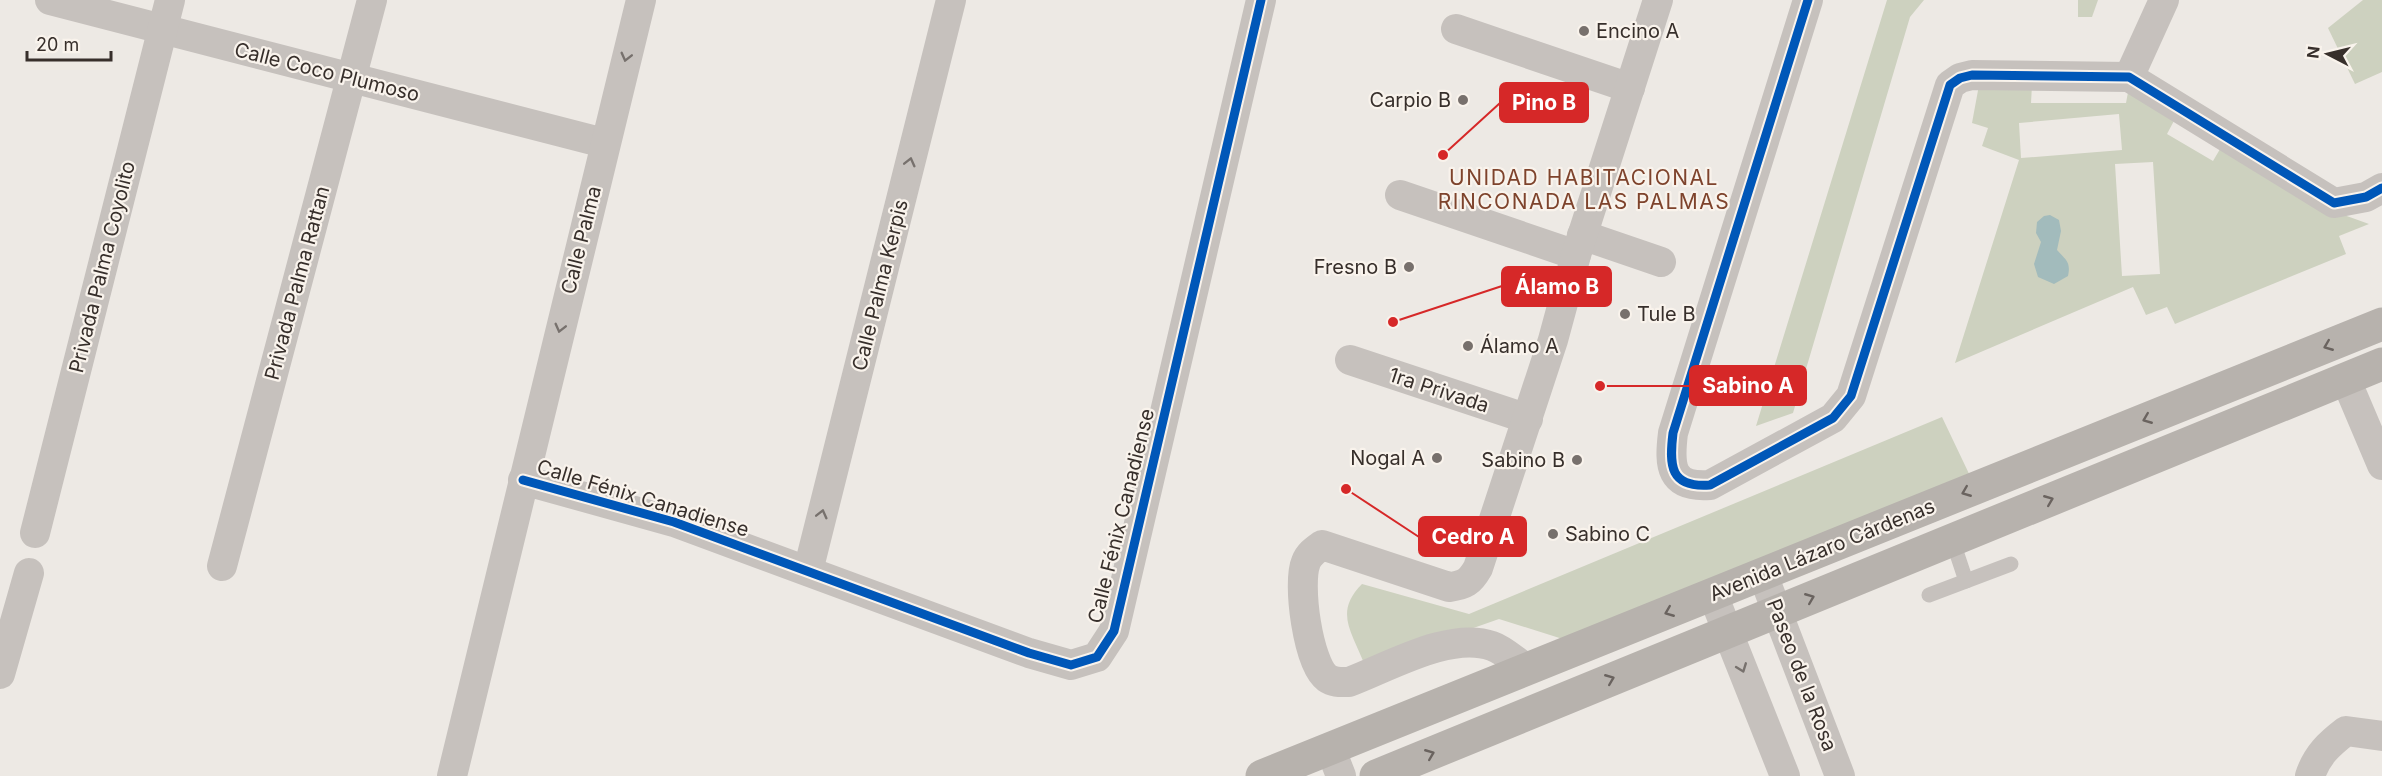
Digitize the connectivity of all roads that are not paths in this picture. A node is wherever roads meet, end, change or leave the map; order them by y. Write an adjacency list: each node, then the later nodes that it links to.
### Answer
1 (50, 0): 10 (street, Calle Coco Plumoso)
2 (170, 0): 10 (street, Privada Palma Coyolito)
3 (372, 0): 13 (street, Privada Palma Rattan)
4 (641, 0): 15 (street, Calle Palma, one-way to 15)
5 (951, 0): 31 (street, Calle Palma Kerpis, one-way to 5)
6 (1261, 0): 31 (street, Calle Fénix Canadiense)
7 (1658, 0): 14 (street)
8 (1808, 0): 12 (street)
9 (2164, 0): 12 (street)
10 (162, 29): 13 (street, Calle Coco Plumoso); 27 (street, Privada Palma Coyolito)
11 (1456, 29): 14 (street)
12 (2129, 77): 16 (street)
13 (351, 78): 15 (street, Calle Coco Plumoso); 30 (street, Privada Palma Rattan)
14 (1630, 88): 18 (street)
15 (604, 143): 26 (street, Calle Palma, one-way to 26)
16 (2382, 188)
17 (1400, 195): 18 (street)
18 (1579, 245): 19 (street); 24 (street)
19 (1661, 262)
20 (2382, 324): 33 (main road, Avenida Lázaro Cárdenas, one-way to 33)
21 (1350, 360): 24 (street, 1ra Privada)
22 (2382, 364): 23 (main road, Avenida Lázaro Cárdenas)
23 (2346, 380): 25 (street); 28 (main road, Avenida Lázaro Cárdenas, one-way to 23)
24 (1528, 419): 39 (street)
25 (2382, 465)
26 (523, 480): 31 (street, Calle Fénix Canadiense); 43 (street, Calle Fénix Canadiense)
27 (35, 533)
28 (1952, 539): 34 (lane); 37 (main road, Avenida Lázaro Cárdenas, one-way to 28)
29 (2011, 564): 34 (lane)
30 (222, 566)
31 (808, 571)
32 (29, 573): 40 (street)
33 (1763, 575): 35 (main road, Avenida Lázaro Cárdenas); 37 (street, Paseo de la Rosa)
34 (1966, 581): 36 (lane)
35 (1713, 595): 38 (street); 39 (main road, Avenida Lázaro Cárdenas, one-way to 39)
36 (1929, 595)
37 (1776, 611): 38 (main road, Avenida Lázaro Cárdenas); 47 (street, Paseo de la Rosa)
38 (1728, 631): 45 (main road, Avenida Lázaro Cárdenas, one-way to 38); 46 (street, one-way to 46)
39 (1527, 669): 42 (main road, Avenida Lázaro Cárdenas)
40 (0, 674)
41 (2382, 736): 48 (street)
42 (1336, 763): 44 (main road, Avenida Lázaro Cárdenas)
43 (452, 776)
44 (1262, 776)
45 (1376, 776)
46 (1785, 776)
47 (1840, 776)
48 (2310, 776)

